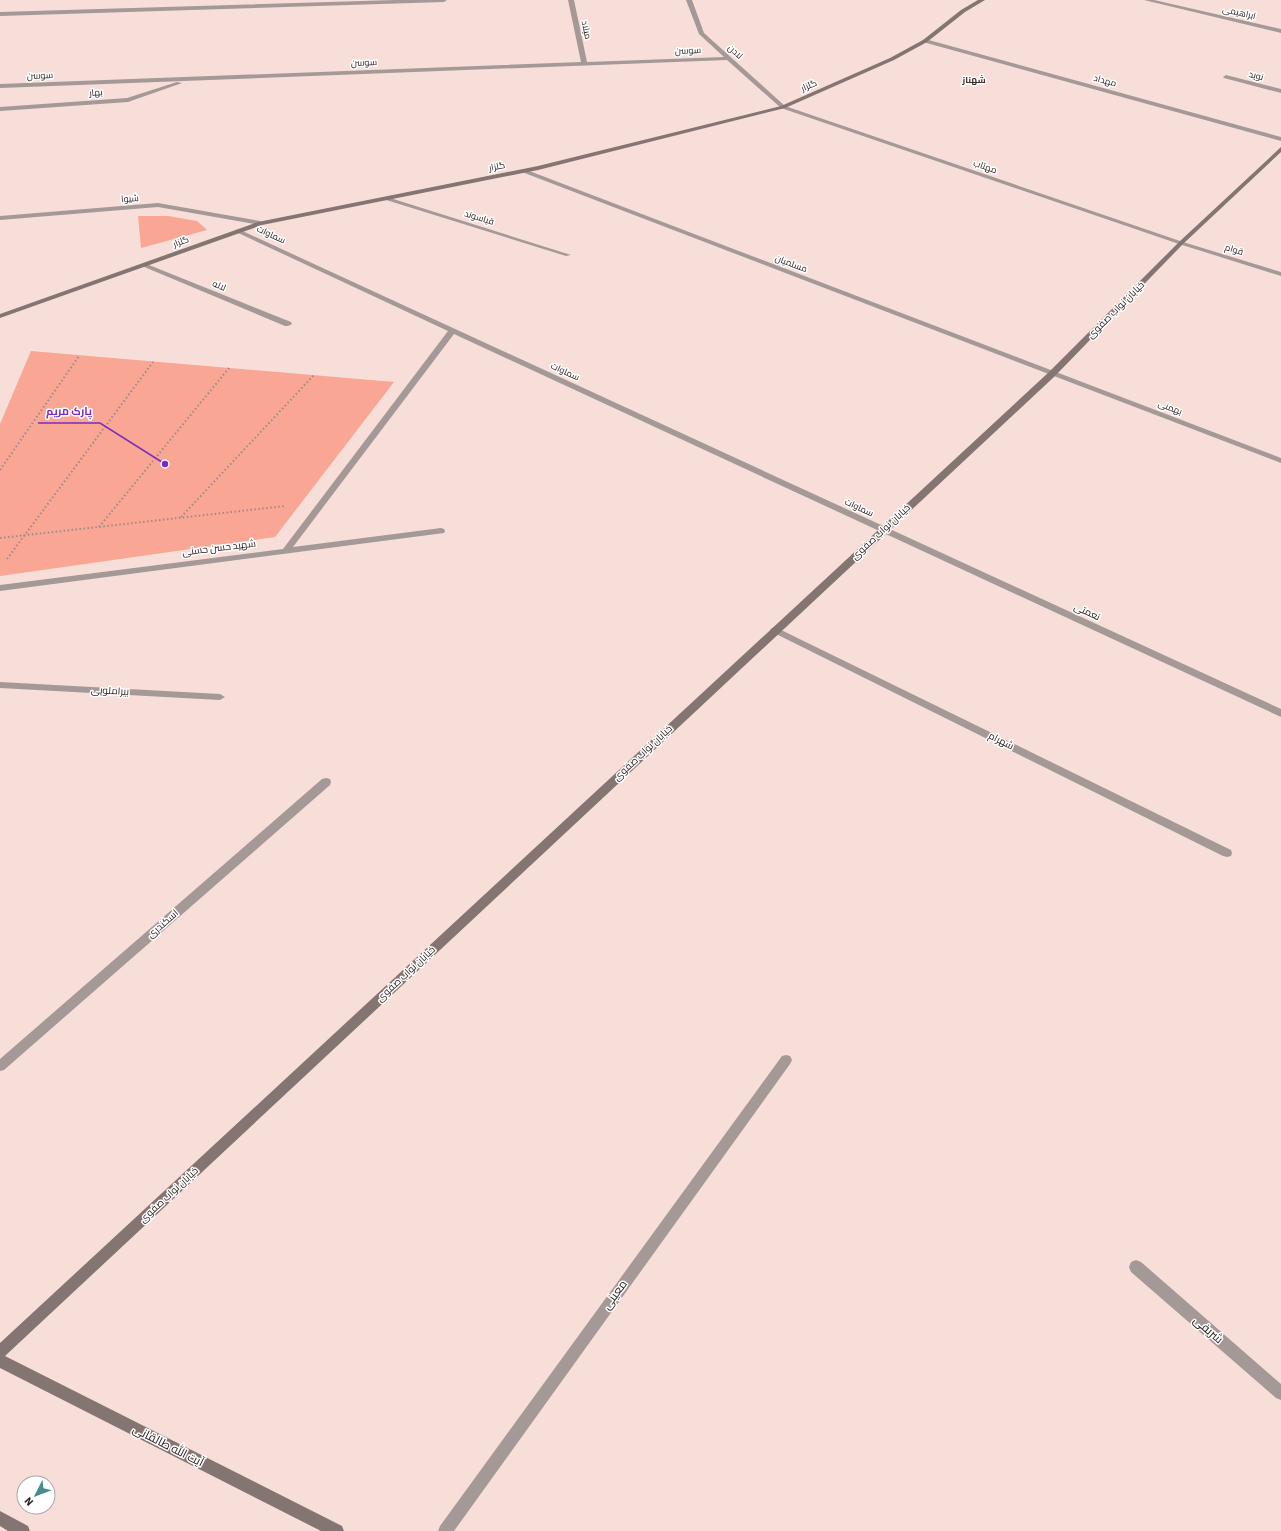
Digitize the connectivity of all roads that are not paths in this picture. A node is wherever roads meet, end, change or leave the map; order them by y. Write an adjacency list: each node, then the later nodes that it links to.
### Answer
1 (444, 0): 6 (street)
2 (571, 0): 10 (street, میلاد)
3 (688, 0): 9 (street, لادن)
4 (982, 0): 8 (street, گلزار)
5 (1147, 0): 7 (street, ابراهیمی)
6 (0, 14)
7 (1281, 31)
8 (925, 40): 15 (street, گلزار); 17 (street, مهداد)
9 (729, 58): 10 (street, سوسن); 15 (street, لادن)
10 (584, 63): 12 (street, سوسن)
11 (1226, 77): 14 (street, نوید)
12 (190, 79): 13 (street, سوسن); 16 (street, بهار)
13 (0, 86)
14 (1281, 91)
15 (783, 107): 19 (street, گلزار); 24 (street, مهتاب)
16 (0, 109)
17 (1281, 139)
18 (1281, 149): 24 (street, خیابان نواب صفوی)
19 (524, 171): 20 (street, گلزار); 31 (street, مسلمیان)
20 (385, 198): 22 (street, گلزار); 25 (street, قیاسوند)
21 (0, 218): 22 (street, شیوا)
22 (260, 223): 23 (street, گلزار)
23 (238, 231): 26 (street, گلزار); 30 (street, سماوات)
24 (1181, 243): 27 (street, قوام); 31 (street, خیابان نواب صفوی)
25 (568, 255)
26 (144, 265): 28 (street, گلزار); 29 (street, لاله)
27 (1281, 274)
28 (0, 316)
29 (288, 324)
30 (452, 330): 34 (street, سماوات); 35 (street)
31 (1052, 374): 32 (street, بهمنی); 34 (street, خیابان نواب صفوی)
32 (1281, 460)
33 (441, 530): 35 (street, شهید حسن حسنی)
34 (883, 530): 37 (street, خیابان نواب صفوی); 40 (street, نعمتی)
35 (286, 551): 36 (street, شهید حسن حسنی)
36 (0, 588)
37 (775, 630): 42 (street, شهرام); 46 (street, خیابان نواب صفوی)
38 (0, 685): 39 (street, بیراملویی)
39 (220, 697)
40 (1281, 714)
41 (326, 782): 44 (street, اسکندری)
42 (1227, 853)
43 (786, 1060): 52 (street, معینی)
44 (0, 1066)
45 (1136, 1267): 48 (street, شریفی)
46 (0, 1352)
47 (0, 1360): 51 (street, آیت الله طالقانی)
48 (1281, 1393)
49 (0, 1518): 50 (street)
50 (23, 1531)
51 (337, 1531)
52 (445, 1531)

